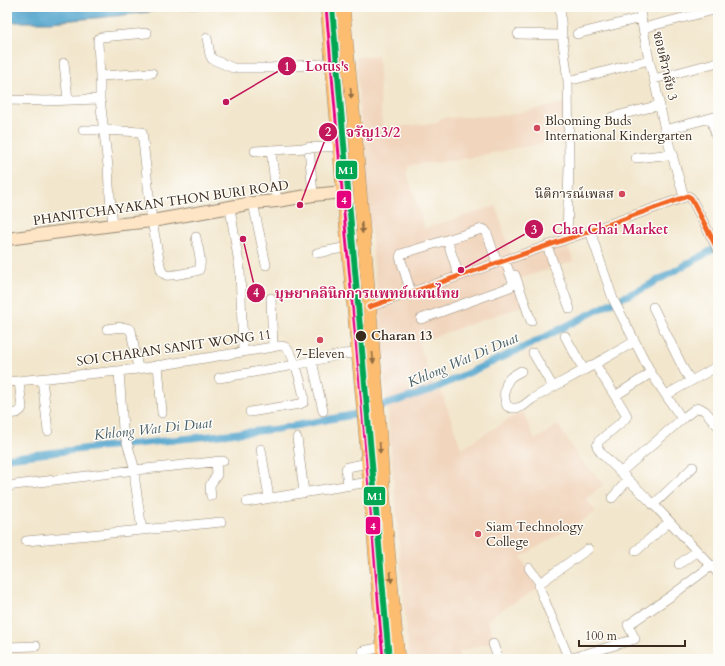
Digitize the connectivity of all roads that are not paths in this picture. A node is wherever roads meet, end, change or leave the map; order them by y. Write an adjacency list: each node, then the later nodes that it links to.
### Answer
1 (328, 7): 16 (main road)
2 (343, 7): 59 (main road, one-way to 59)
3 (560, 7): 11 (street)
4 (639, 7): 6 (street, ซอยศิวาลัย 3)
5 (718, 9): 7 (street)
6 (641, 18): 7 (street, ซอยศิวาลัย 3); 10 (street)
7 (643, 28): 13 (street, ซอยศิวาลัย 3)
8 (147, 33): 18 (street)
9 (518, 34): 11 (street)
10 (577, 34)
11 (562, 35): 48 (street)
12 (207, 38): 16 (street)
13 (649, 60): 19 (street); 20 (street, ซอยศิวาลัย 3)
14 (718, 62): 20 (street)
15 (64, 63): 23 (street)
16 (332, 63): 31 (main road)
17 (152, 73): 18 (street)
18 (100, 76): 21 (street)
19 (576, 79)
20 (654, 79): 24 (street, ซอยศิวาลัย 3)
21 (100, 99): 23 (street); 28 (street)
22 (7, 100): 23 (street)
23 (68, 100)
24 (660, 105): 25 (street); 29 (street, ซอยศิวาลัย 3)
25 (612, 117)
26 (714, 117): 29 (street); 30 (street)
27 (83, 130): 28 (street)
28 (104, 130): 43 (street); 44 (street)
29 (665, 130): 35 (street, ซอยศิวาลัย 3)
30 (718, 142)
31 (340, 146): 32 (street); 37 (main road)
32 (309, 147): 33 (street); 38 (street)
33 (271, 150): 34 (street); 40 (street)
34 (255, 151)
35 (673, 154): 36 (street); 39 (street, ซอยศิวาลัย 3)
36 (636, 158)
37 (343, 192): 38 (main road, PHANITCHAYAKAN THON BURI ROAD); 51 (main road)
38 (313, 194): 40 (main road, PHANITCHAYAKAN THON BURI ROAD)
39 (684, 197): 45 (street); 52 (street)
40 (277, 201): 41 (main road, PHANITCHAYAKAN THON BURI ROAD)
41 (253, 203): 42 (main road, PHANITCHAYAKAN THON BURI ROAD); 55 (street)
42 (230, 208): 43 (main road, PHANITCHAYAKAN THON BURI ROAD); 68 (street)
43 (152, 221): 44 (main road, PHANITCHAYAKAN THON BURI ROAD); 46 (street)
44 (113, 225): 47 (main road, PHANITCHAYAKAN THON BURI ROAD)
45 (590, 231): 48 (street); 66 (street)
46 (196, 237)
47 (7, 239)
48 (567, 239): 50 (street)
49 (447, 240): 54 (street); 56 (street); 57 (street)
50 (547, 246): 54 (street); 61 (street)
51 (348, 247): 53 (street); 69 (main road)
52 (717, 248)
53 (317, 253)
54 (504, 261): 56 (street); 62 (street); 63 (street)
55 (266, 265)
56 (459, 276): 57 (street)
57 (411, 293): 59 (street)
58 (271, 298): 67 (street)
59 (369, 307): 124 (main road, one-way to 124)
60 (653, 307): 84 (street)
61 (570, 309)
62 (421, 319)
63 (531, 321)
64 (107, 329): 76 (street)
65 (564, 336): 77 (street)
66 (634, 342): 72 (street); 80 (street)
67 (273, 347): 68 (street, SOI CHARAN SANIT WONG 11); 74 (street, SOI CHARAN SANIT WONG 11)
68 (243, 351): 73 (street, SOI CHARAN SANIT WONG 11)
69 (358, 353): 71 (street); 98 (main road)
70 (533, 353): 86 (street)
71 (312, 361): 74 (street); 89 (street)
72 (595, 364): 77 (street); 88 (street)
73 (158, 365): 76 (street, SOI CHARAN SANIT WONG 11); 91 (street)
74 (295, 365): 81 (street); 90 (street)
75 (718, 366): 84 (street)
76 (138, 369): 78 (street, SOI CHARAN SANIT WONG 11)
77 (584, 370): 86 (street)
78 (119, 371): 82 (street, SOI CHARAN SANIT WONG 11); 100 (street)
79 (521, 371): 86 (street)
80 (651, 373): 87 (street); 88 (street)
81 (219, 378)
82 (42, 379): 83 (street, SOI CHARAN SANIT WONG 11); 95 (street)
83 (19, 381): 85 (street, SOI CHARAN SANIT WONG 11); 92 (street)
84 (690, 381): 87 (street)
85 (7, 382)
86 (553, 387)
87 (666, 395): 93 (street)
88 (615, 396): 101 (street)
89 (323, 411)
90 (250, 412)
91 (162, 413)
92 (7, 414)
93 (682, 419): 94 (street); 101 (street)
94 (718, 426)
95 (48, 430)
96 (297, 438): 106 (street)
97 (261, 449): 108 (street)
98 (368, 463): 103 (main road); 104 (street)
99 (693, 467): 111 (street)
100 (135, 470): 105 (street); 107 (street); 114 (street)
101 (621, 472): 102 (street)
102 (628, 480): 109 (street); 111 (street)
103 (369, 482): 104 (street); 128 (main road)
104 (348, 485): 106 (street)
105 (7, 486)
106 (304, 492): 108 (street)
107 (211, 496)
108 (269, 498): 110 (street)
109 (612, 498)
110 (247, 502)
111 (654, 504): 113 (street)
112 (220, 522): 114 (street)
113 (669, 522): 117 (street); 118 (street)
114 (142, 530): 115 (street)
115 (26, 541)
116 (588, 549): 123 (street)
117 (636, 551)
118 (697, 551): 119 (street); 120 (street)
119 (679, 564)
120 (711, 566): 122 (street); 132 (street)
121 (529, 568): 123 (street)
122 (718, 573)
123 (540, 583): 132 (street)
124 (396, 633): 128 (main road); 130 (main road)
125 (493, 644): 131 (street)
126 (36, 646): 127 (street)
127 (7, 647)
128 (383, 647): 129 (street)
129 (363, 651)
130 (398, 659)
131 (497, 659)
132 (569, 659)

